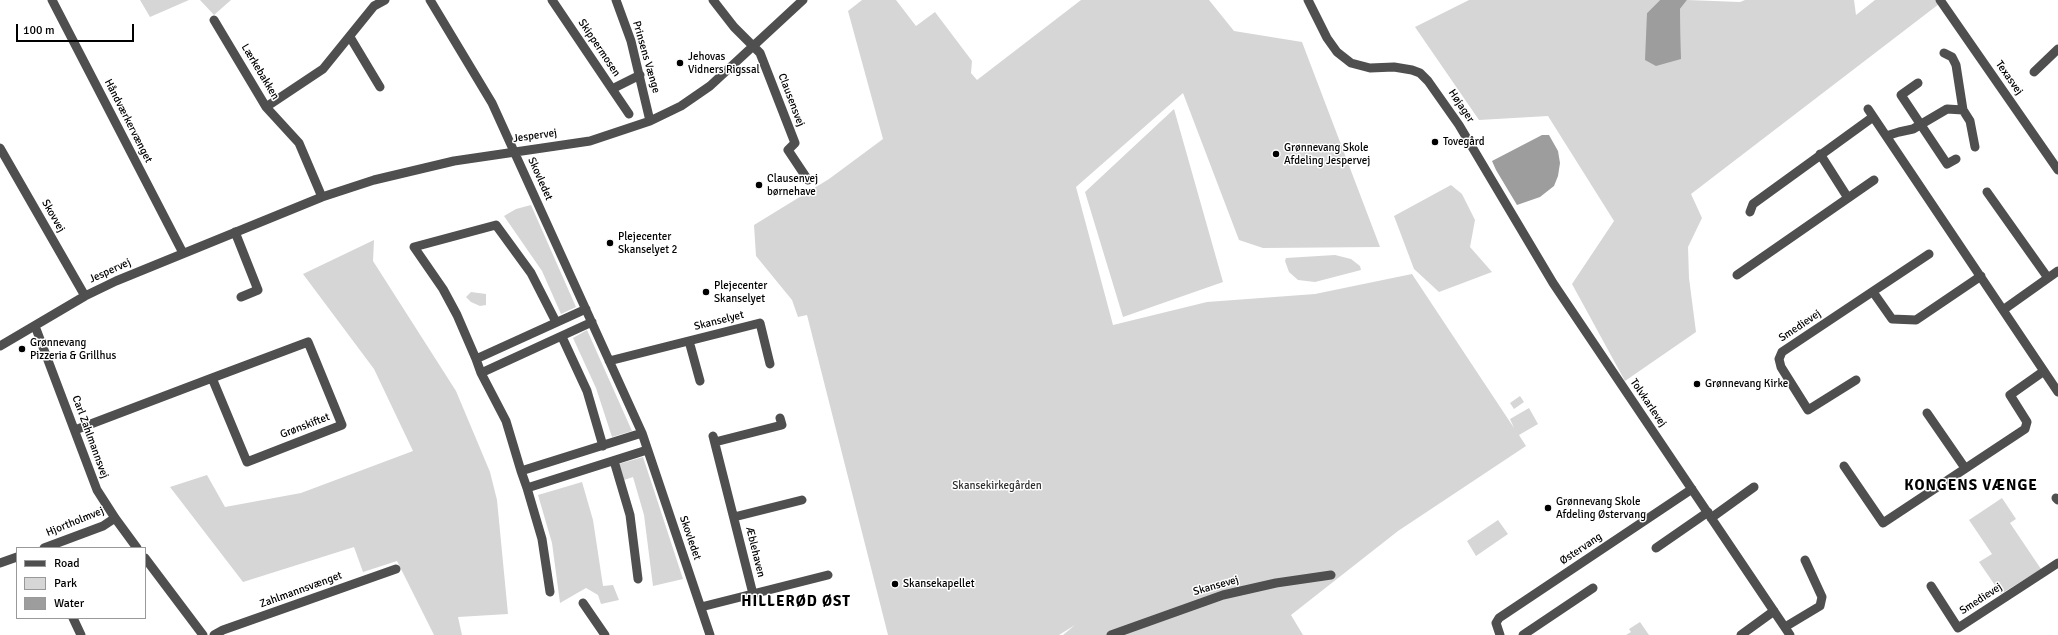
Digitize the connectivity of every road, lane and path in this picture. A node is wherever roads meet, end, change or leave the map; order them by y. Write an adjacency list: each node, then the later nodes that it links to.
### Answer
1 (52, 0): 41 (street, Håndværkervænget)
2 (385, 0): 11 (street)
3 (430, 0): 30 (street, Skovledet)
4 (552, 0): 19 (street, Skippermosen)
5 (616, 0): 16 (street, Prinsens Vænge)
6 (714, 0): 12 (street)
7 (804, 0): 12 (street, Jespervej)
8 (1308, 0): 50 (street, Højager)
9 (1940, 0): 33 (street, Texasvej)
10 (214, 20): 20 (street, Lærkebakken)
11 (350, 36): 18 (street); 20 (street)
12 (754, 46): 25 (street, Jespervej); 34 (street, Clausensvej)
13 (2058, 49): 15 (street)
14 (1944, 53): 22 (street)
15 (2034, 72)
16 (640, 75): 19 (street, Skippermosen); 25 (street, Prinsens Vænge)
17 (1918, 83): 26 (street)
18 (380, 87)
19 (612, 89): 23 (street, Skippermosen)
20 (266, 107): 37 (street, Lærkebakken)
21 (1868, 109): 24 (street)
22 (1963, 110): 26 (street); 28 (street)
23 (629, 114)
24 (1874, 117): 27 (street); 31 (street)
25 (650, 120): 30 (street, Jespervej)
26 (1921, 126): 27 (street); 32 (street)
27 (1886, 136): 45 (street)
28 (1975, 147)
29 (0, 148): 48 (street, Skovvej)
30 (514, 151): 37 (street, Jespervej); 51 (street, Skovledet)
31 (1820, 154): 38 (street); 39 (street)
32 (1956, 159)
33 (2058, 170)
34 (808, 180)
35 (1874, 180): 38 (street)
36 (1986, 192): 46 (street)
37 (322, 197): 40 (street, Jespervej)
38 (1848, 198): 44 (street)
39 (1750, 212)
40 (236, 232): 41 (street, Jespervej); 49 (street)
41 (183, 253): 48 (street, Jespervej)
42 (1929, 254): 47 (street, Smedievej)
43 (2058, 270): 46 (street)
44 (1737, 275)
45 (1980, 276): 47 (street); 52 (street)
46 (2048, 278): 52 (street)
47 (1873, 292): 66 (street, Smedievej)
48 (85, 296): 55 (street, Jespervej)
49 (242, 297)
50 (1569, 307): 80 (street, Tolvkarlevej)
51 (586, 309): 53 (street); 54 (street, Skovledet)
52 (2003, 310): 62 (street)
53 (556, 322): 59 (street); 59 (street)
54 (592, 322): 56 (street); 60 (street, Skovledet)
55 (35, 326): 58 (street, Jespervej); 70 (street, Carl Zahlmannsvej)
56 (562, 337): 63 (street); 72 (street)
57 (690, 341): 60 (street, Skanselyet); 61 (street, Skanselyet); 65 (street, Skanselyet)
58 (0, 346)
59 (476, 359): 63 (street)
60 (609, 361): 71 (street, Skovledet)
61 (770, 364)
62 (2044, 371): 67 (street); 76 (street)
63 (482, 373): 77 (street)
64 (212, 378): 64 (street, Grønskiftet); 70 (street, Grønskiftet)
65 (700, 380)
66 (1856, 380)
67 (2058, 392)
68 (1927, 413): 76 (street)
69 (780, 418): 83 (street, Æblehaven)
70 (75, 430): 84 (street, Carl Zahlmannsvej)
71 (642, 434): 72 (street); 73 (street, Skovledet)
72 (603, 446): 77 (street)
73 (647, 450): 74 (street); 102 (street, Skovledet)
74 (614, 461): 79 (street); 96 (street)
75 (1844, 466): 76 (street)
76 (1965, 468)
77 (521, 471): 79 (street)
78 (1754, 487): 82 (street)
79 (527, 488): 99 (street)
80 (1692, 489): 82 (street, Tolvkarlevej); 112 (street, Østervang)
81 (802, 500): 83 (street, Æblehaven)
82 (1709, 515): 87 (street); 103 (street, Tolvkarlevej)
83 (734, 517): 100 (street, Æblehaven)
84 (115, 518): 85 (street, Hjortholmvej); 86 (street, Carl Zahlmannsvej)
85 (47, 547)
86 (136, 547)
87 (1656, 548)
88 (16, 557): 91 (street)
89 (146, 559): 107 (street)
90 (1805, 560): 105 (street)
91 (0, 563)
92 (2058, 563): 97 (street, Smedievej)
93 (396, 570): 108 (street, Zahlmannsvænget)
94 (828, 575): 100 (street, Æblehaven)
95 (1331, 575): 111 (street, Skansevej)
96 (638, 579)
97 (1931, 586)
98 (1593, 588): 113 (street)
99 (550, 592)
100 (753, 594): 102 (street, Æblehaven)
101 (583, 603): 109 (street)
102 (701, 607): 110 (street, Skovledet)
103 (1774, 611): 105 (street, Tolvkarlevej); 114 (street)
104 (73, 619): 106 (street)
105 (1785, 627): 115 (street, Tolvkarlevej)
106 (81, 635)
107 (203, 635)
108 (214, 635)
109 (605, 635)
110 (710, 635)
111 (1112, 635)
112 (1500, 635)
113 (1522, 635)
114 (1741, 635)
115 (1790, 635)

